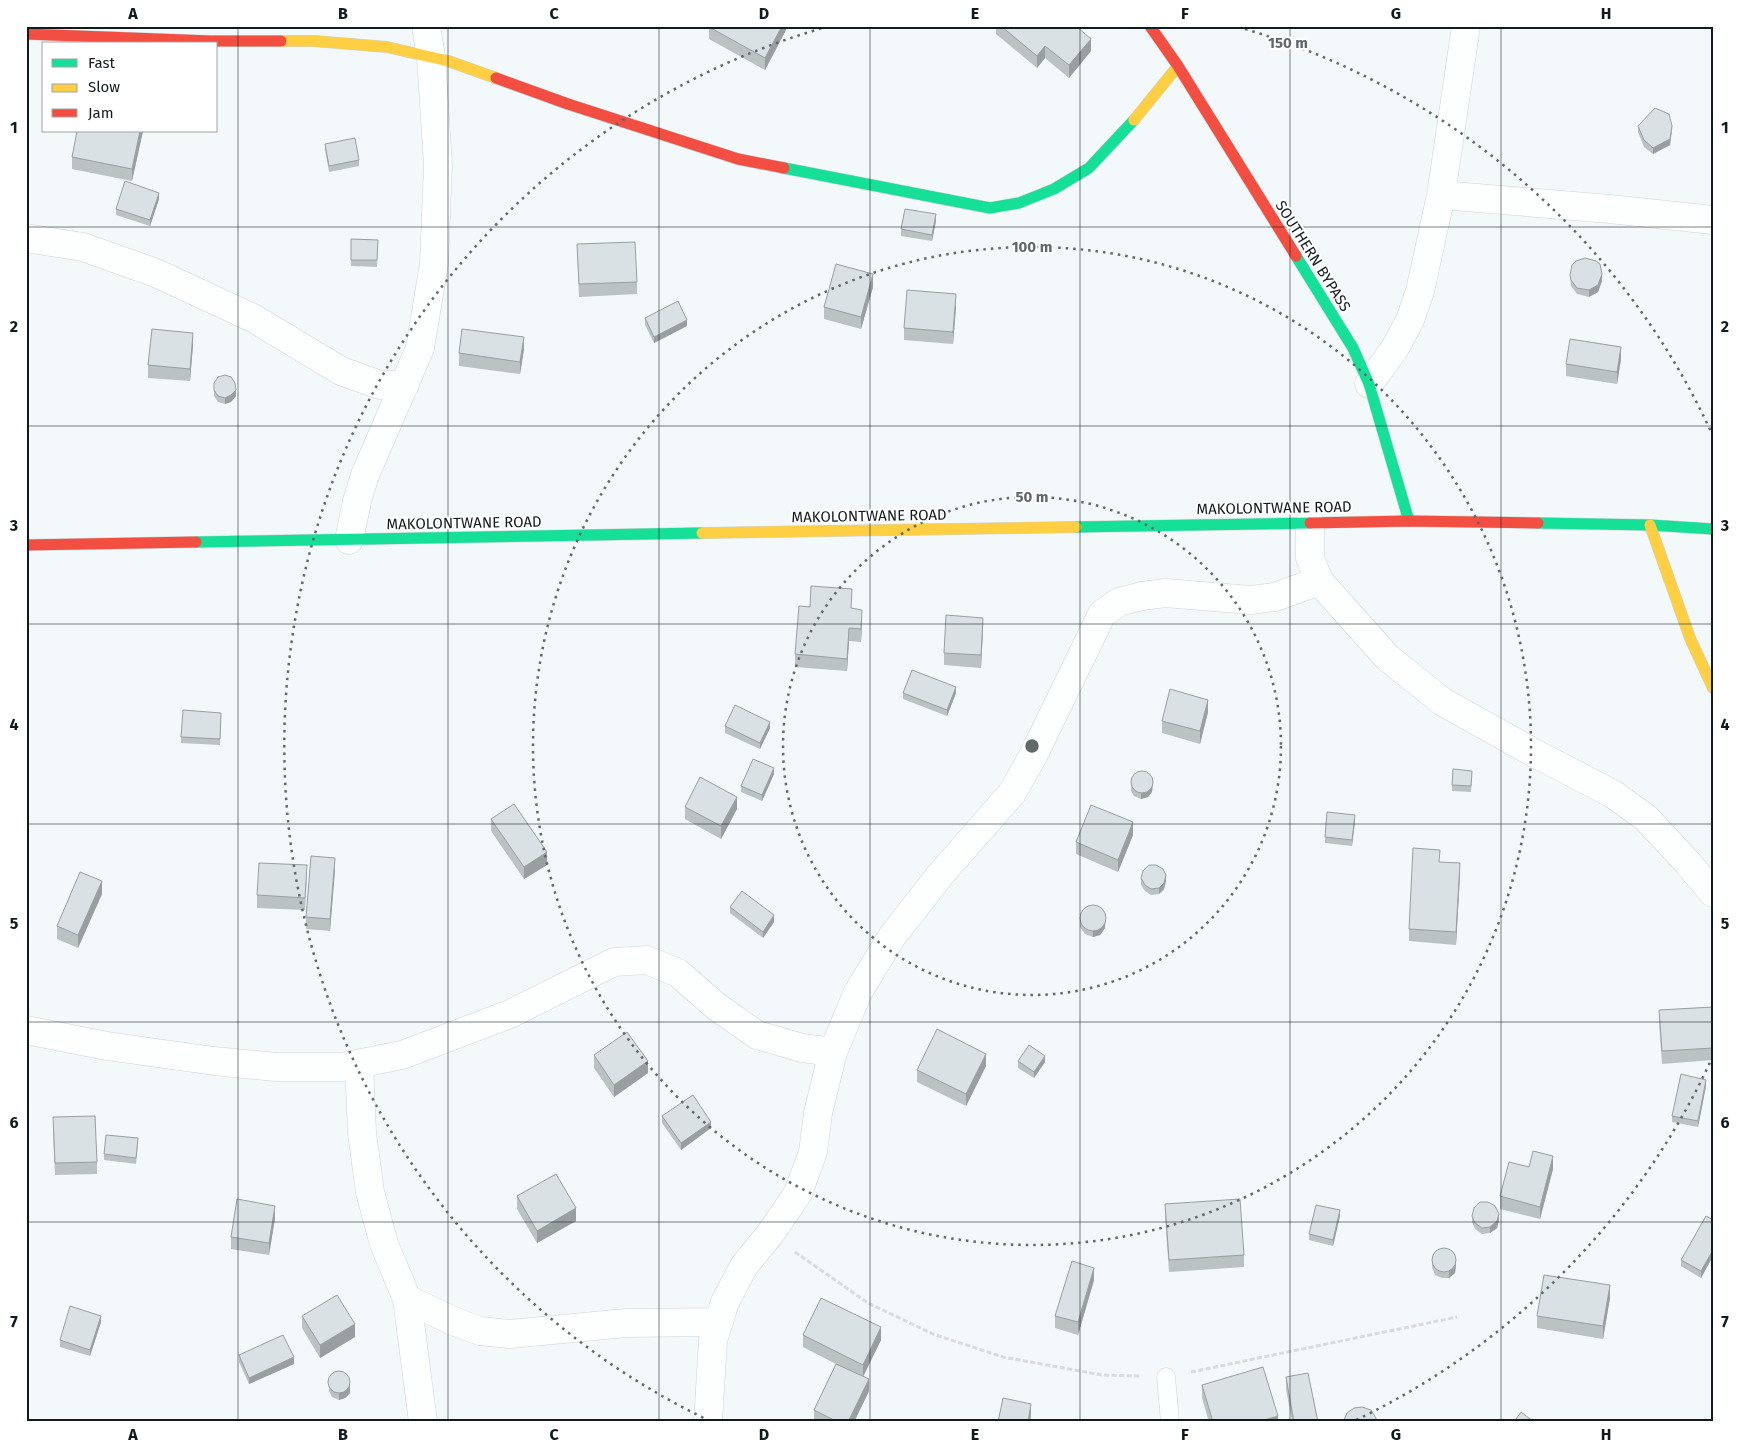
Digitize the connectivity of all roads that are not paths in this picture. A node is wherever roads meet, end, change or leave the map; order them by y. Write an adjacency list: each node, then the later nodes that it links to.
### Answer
1 (426, 26): 6 (street)
2 (1150, 26): 7 (main road, SOUTHERN BYPASS)
3 (1466, 26): 8 (street)
4 (212, 33): 5 (main road); 6 (main road)
5 (26, 34)
6 (431, 57): 7 (main road); 12 (street)
7 (1178, 66): 11 (main road, SOUTHERN BYPASS)
8 (1441, 195): 9 (street); 11 (street)
9 (1713, 220)
10 (26, 238): 12 (street)
11 (1369, 384): 13 (main road, SOUTHERN BYPASS)
12 (405, 385): 17 (street)
13 (1410, 521): 14 (main road, MAKOLONTWANE ROAD); 15 (main road, MAKOLONTWANE ROAD)
14 (1310, 523): 17 (main road, MAKOLONTWANE ROAD); 19 (street)
15 (1650, 525): 16 (main road, MAKOLONTWANE ROAD); 20 (main road)
16 (1713, 529)
17 (349, 540): 18 (main road, MAKOLONTWANE ROAD)
18 (26, 545)
19 (1319, 581): 21 (street); 23 (street)
20 (1713, 688)
21 (1713, 893)
22 (26, 1030): 24 (street)
23 (833, 1052): 24 (street); 26 (street)
24 (359, 1064): 25 (street)
25 (407, 1299): 26 (street); 28 (street)
26 (718, 1322): 29 (street)
27 (1166, 1377): 30 (lane)
28 (423, 1422)
29 (708, 1422)
30 (1170, 1422)

